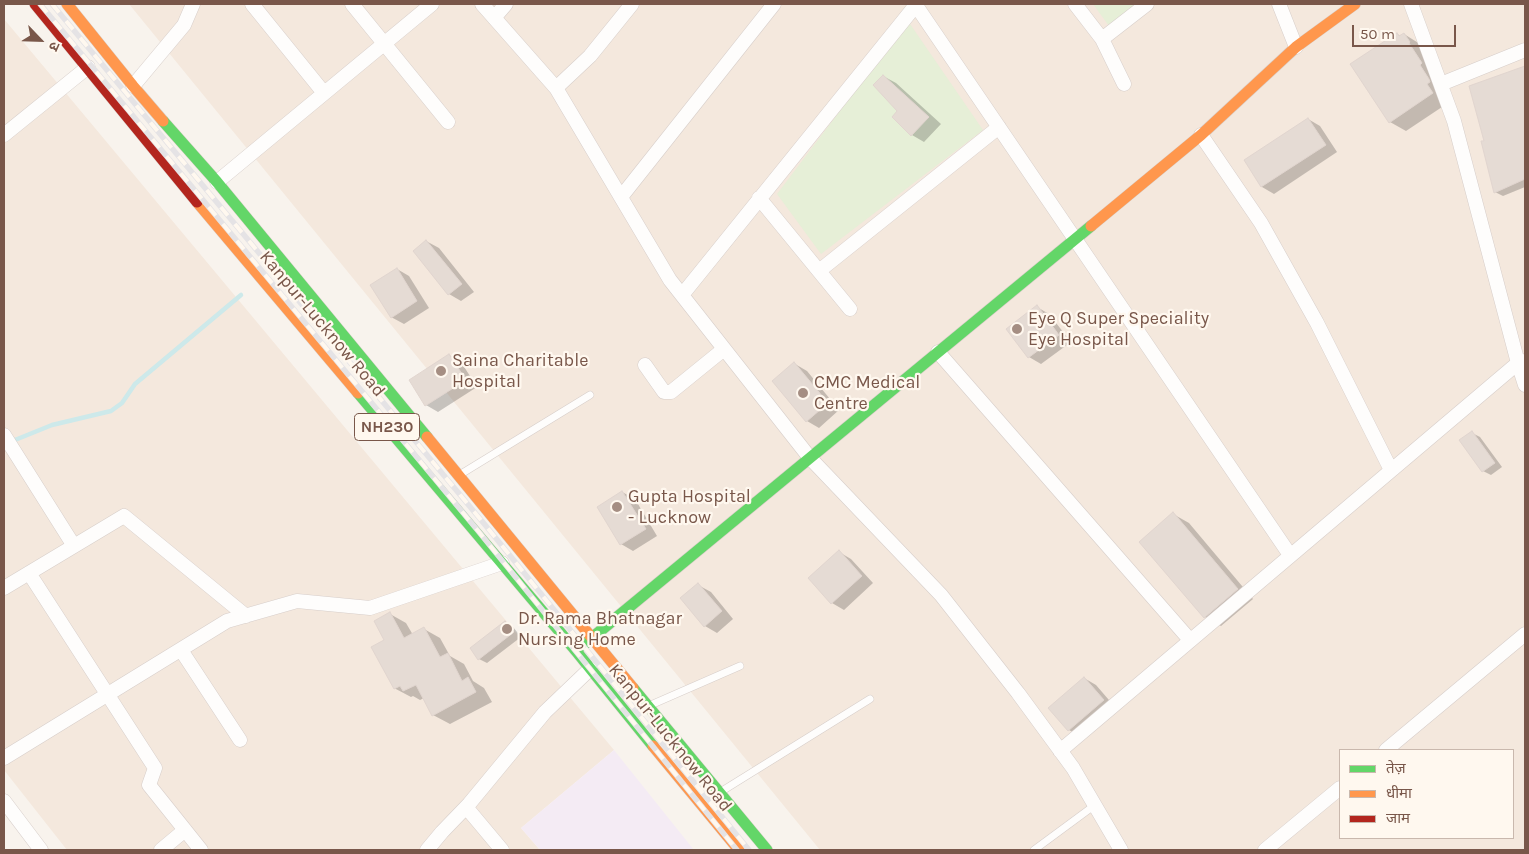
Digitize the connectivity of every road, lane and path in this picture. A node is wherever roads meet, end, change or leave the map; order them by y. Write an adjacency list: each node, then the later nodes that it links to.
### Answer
1 (35, 4): 22 (main road, Kanpur-Lucknow Road / NH230)
2 (67, 4): 25 (main road, Kanpur-Lucknow Road / NH230)
3 (193, 4): 25 (street)
4 (252, 4): 27 (street)
5 (352, 4): 19 (street)
6 (432, 4): 19 (street)
7 (482, 4): 17 (street)
8 (506, 4): 17 (street)
9 (632, 4): 26 (street)
10 (774, 4): 33 (street)
11 (915, 4): 29 (street); 34 (street)
12 (1075, 4): 18 (street)
13 (1147, 4): 18 (street)
14 (1279, 4): 20 (street)
15 (1356, 4): 20 (main road)
16 (1411, 4): 24 (street)
17 (494, 18): 26 (street)
18 (1102, 39): 23 (street)
19 (385, 44): 27 (street); 28 (street)
20 (1296, 47): 31 (main road)
21 (1525, 50): 24 (street)
22 (88, 67): 30 (street); 51 (main road, Kanpur-Lucknow Road / NH230)
23 (1124, 84)
24 (1441, 84): 41 (street)
25 (133, 86): 32 (main road, Kanpur-Lucknow Road / NH230)
26 (556, 88): 33 (street)
27 (324, 93): 32 (street)
28 (448, 122)
29 (999, 128): 35 (street); 36 (street)
30 (4, 135)
31 (1201, 135): 35 (main road); 47 (street)
32 (217, 182): 48 (main road, Kanpur-Lucknow Road / NH230)
33 (621, 197): 37 (street)
34 (759, 198): 36 (street); 37 (street)
35 (1075, 239): 40 (main road); 50 (street)
36 (819, 271): 38 (street)
37 (682, 295): 39 (street)
38 (850, 309)
39 (724, 348): 42 (street); 46 (street)
40 (938, 352): 46 (main road); 57 (street)
41 (1521, 362): 43 (street); 47 (street)
42 (645, 365)
43 (1525, 385)
44 (590, 395): 48 (lane)
45 (7, 440): 49 (street)
46 (810, 458): 56 (main road); 67 (street)
47 (1391, 470): 50 (street)
48 (459, 476): 56 (main road, Kanpur-Lucknow Road / NH230)
49 (74, 546): 52 (street); 54 (street)
50 (1290, 555): 57 (street)
51 (502, 563): 54 (street); 59 (main road, Kanpur-Lucknow Road / NH230)
52 (29, 573): 53 (street); 62 (street)
53 (4, 588)
54 (246, 616): 58 (street)
55 (1525, 634): 66 (street)
56 (592, 637): 59 (main road); 64 (main road, Kanpur-Lucknow Road / NH230)
57 (1190, 640): 67 (street)
58 (181, 650): 62 (street); 65 (street)
59 (576, 651): 61 (main road, Kanpur-Lucknow Road / NH230)
60 (740, 666): 64 (lane)
61 (590, 669): 73 (street); 80 (main road, Kanpur-Lucknow Road / NH230)
62 (108, 694): 68 (street); 74 (street)
63 (870, 699): 70 (lane)
64 (648, 707): 70 (main road, Kanpur-Lucknow Road / NH230)
65 (240, 740)
66 (1387, 749)
67 (1060, 751): 72 (street)
68 (4, 758)
69 (1339, 789): 84 (street)
70 (720, 793): 81 (main road, Kanpur-Lucknow Road / NH230)
71 (4, 801): 75 (street)
72 (1095, 805): 82 (lane); 83 (street)
73 (466, 806): 78 (street); 79 (street)
74 (185, 830): 76 (street); 77 (street)
75 (41, 850)
76 (161, 850)
77 (201, 850)
78 (427, 850)
79 (502, 850)
80 (739, 850)
81 (767, 850)
82 (1034, 850)
83 (1121, 850)
84 (1266, 850)

